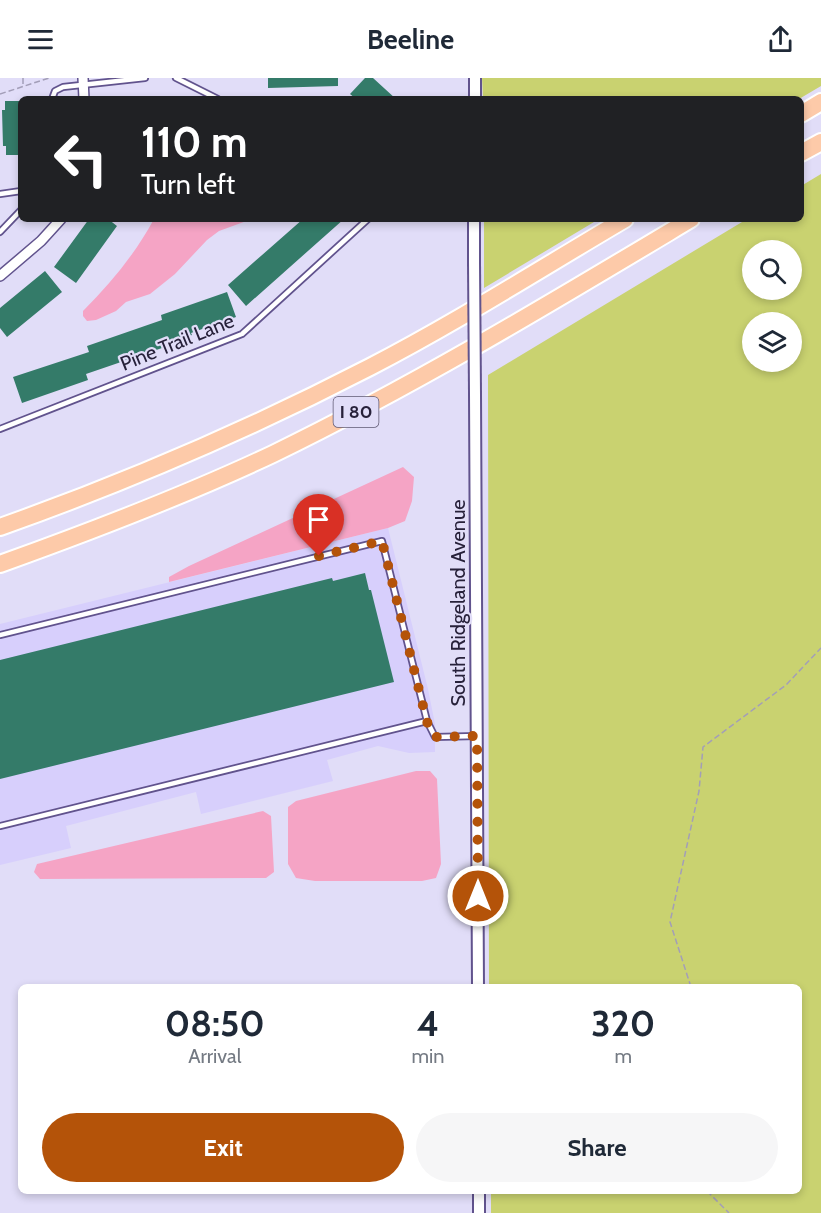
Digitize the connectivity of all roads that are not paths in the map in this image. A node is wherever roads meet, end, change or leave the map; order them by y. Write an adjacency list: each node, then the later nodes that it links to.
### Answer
1 (145, 78): 4 (lane)
2 (176, 78): 6 (lane)
3 (475, 78): 7 (street)
4 (83, 82): 5 (lane)
5 (53, 96)
6 (212, 96)
7 (475, 96)
8 (821, 102): 9 (highway)
9 (804, 112)
10 (821, 141): 11 (highway)
11 (804, 151)
12 (18, 191): 13 (lane)
13 (0, 194)
14 (18, 213): 20 (lane)
15 (58, 222): 21 (street)
16 (365, 222): 22 (lane, Pine Trail Lane)
17 (474, 222): 27 (street, South Ridgeland Avenue, bridge)
18 (620, 222): 23 (highway, I 80)
19 (686, 222): 24 (highway, I 80)
20 (0, 232)
21 (0, 276)
22 (0, 429)
23 (0, 527)
24 (0, 564)
25 (0, 635): 26 (lane)
26 (427, 722): 27 (lane); 28 (lane)
27 (477, 736): 29 (street, South Ridgeland Avenue)
28 (0, 826)
29 (478, 984)
30 (479, 1194): 31 (street)
31 (479, 1213)

